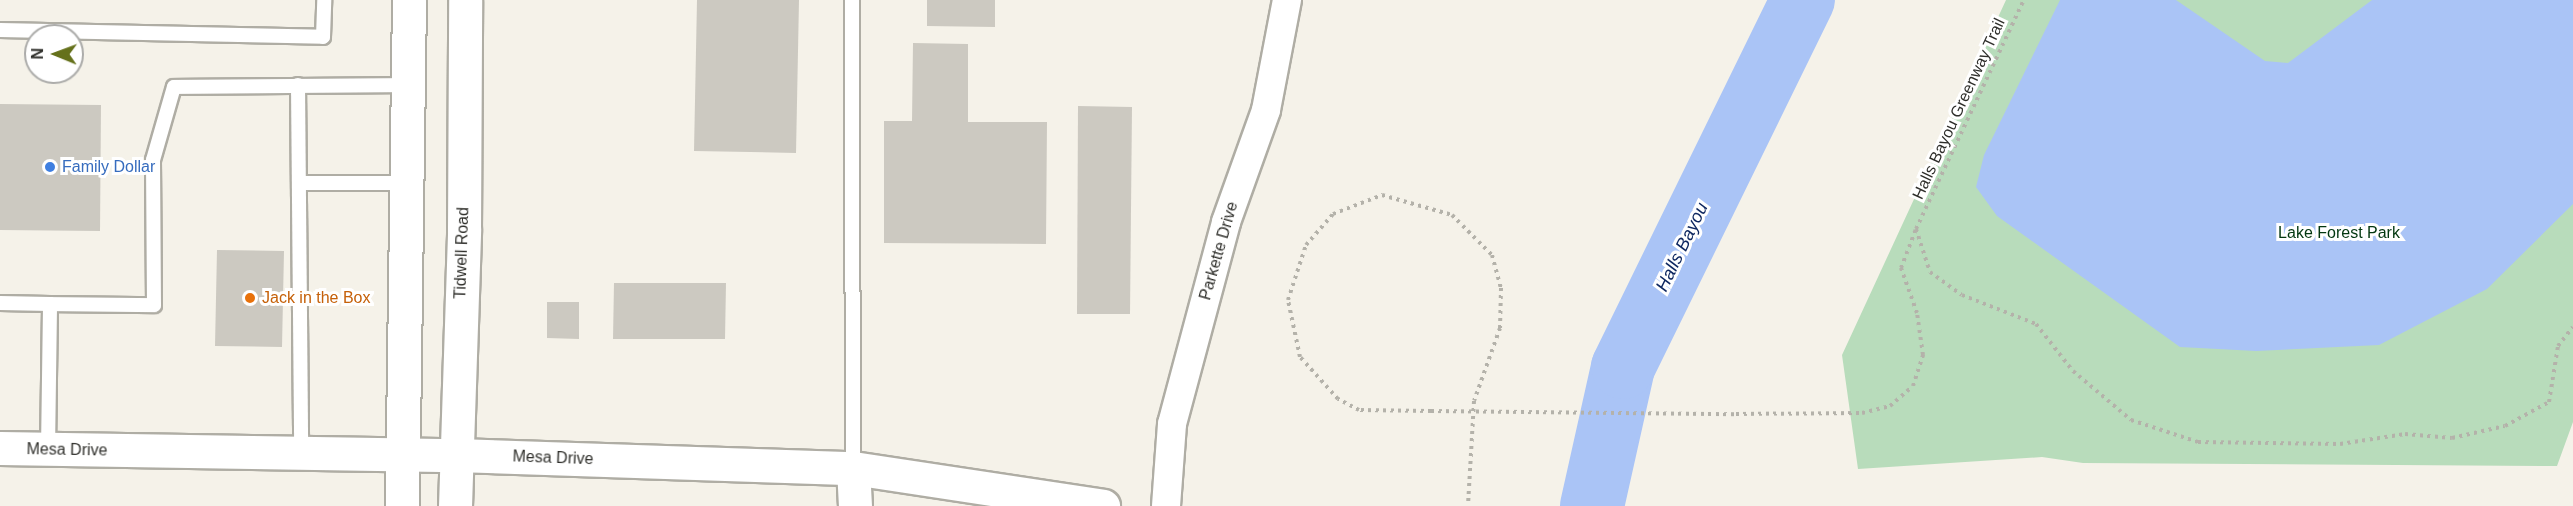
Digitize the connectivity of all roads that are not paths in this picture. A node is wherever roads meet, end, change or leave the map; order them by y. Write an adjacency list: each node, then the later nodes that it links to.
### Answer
1 (324, 0): 6 (lane)
2 (409, 0): 8 (main road)
3 (465, 0): 17 (main road, Tidwell Road)
4 (852, 0): 18 (lane)
5 (1287, 0): 23 (street, Parkette Drive)
6 (0, 30)
7 (298, 85): 8 (lane); 9 (lane); 12 (lane)
8 (408, 85): 10 (main road)
9 (299, 183): 10 (lane); 15 (lane)
10 (408, 183): 16 (main road)
11 (0, 303): 12 (lane)
12 (50, 304): 14 (lane)
13 (0, 448): 14 (main road, Mesa Drive)
14 (48, 450): 15 (main road, Mesa Drive)
15 (301, 454): 16 (main road, Mesa Drive)
16 (402, 455): 17 (main road, Mesa Drive); 19 (main road)
17 (456, 455): 18 (main road, Mesa Drive); 20 (main road, Tidwell Road)
18 (853, 468): 21 (main road); 22 (main road, Mesa Drive)
19 (402, 506)
20 (455, 506)
21 (855, 506)
22 (1102, 506)
23 (1166, 506)

